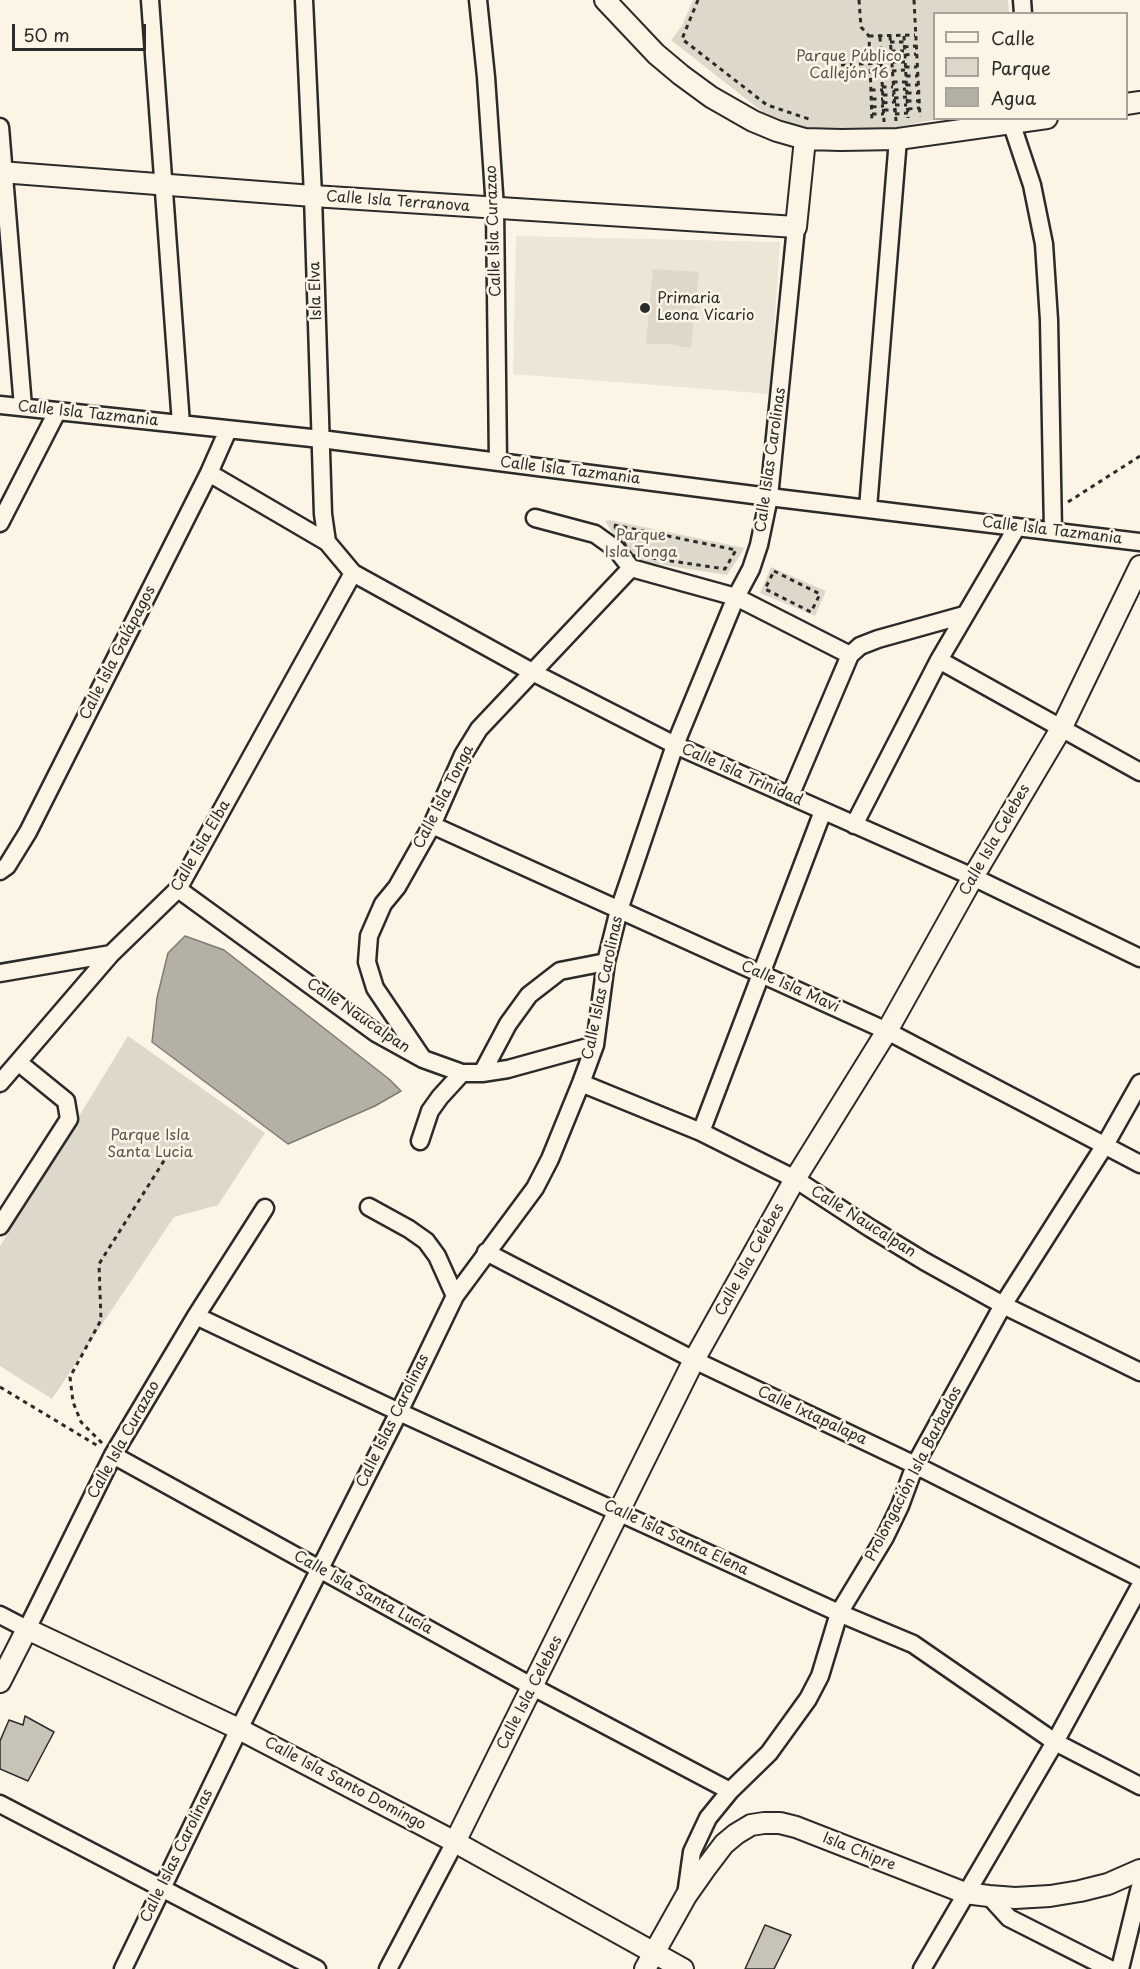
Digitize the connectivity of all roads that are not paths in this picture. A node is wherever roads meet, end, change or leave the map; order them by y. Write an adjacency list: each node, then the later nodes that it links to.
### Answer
1 (150, 0): 10 (street)
2 (304, 0): 11 (street, Isla Elva)
3 (478, 0): 12 (street, Calle Isla Curazao)
4 (605, 0): 8 (street)
5 (1029, 121): 7 (street); 27 (street)
6 (0, 127): 9 (street)
7 (897, 130): 8 (street); 23 (street)
8 (805, 138): 13 (street, Calle Islas Carolinas)
9 (2, 172): 10 (street, Calle Isla Terranova); 15 (street)
10 (162, 184): 11 (street, Calle Isla Terranova); 17 (street)
11 (313, 196): 12 (street, Calle Isla Terranova); 19 (street, Isla Elva)
12 (495, 208): 13 (street, Calle Isla Terranova); 20 (street, Calle Isla Curazao)
13 (796, 227): 22 (street, Calle Islas Carolinas)
14 (0, 405): 15 (street, Calle Isla Tazmania)
15 (22, 407): 16 (street, Calle Isla Tazmania)
16 (57, 412): 17 (street, Calle Isla Tazmania); 25 (street)
17 (181, 424): 18 (street, Calle Isla Tazmania)
18 (228, 430): 19 (street, Calle Isla Tazmania); 21 (street, Calle Isla Galápagos)
19 (321, 439): 20 (street, Calle Isla Tazmania); 28 (street, Isla Elva)
20 (498, 462): 22 (street, Calle Isla Tazmania)
21 (209, 473): 28 (street); 45 (street, Calle Isla Galápagos)
22 (769, 497): 23 (street, Calle Isla Tazmania); 33 (street, Calle Islas Carolinas)
23 (868, 508): 26 (street, Calle Isla Tazmania)
24 (535, 518): 31 (street)
25 (0, 523)
26 (1017, 527): 27 (street, Calle Isla Tazmania); 34 (street)
27 (1053, 531): 29 (street, Calle Isla Tazmania)
28 (327, 542): 32 (street)
29 (1140, 542)
30 (1140, 566): 38 (street, Calle Isla Celebes)
31 (631, 568): 33 (street); 37 (street, Calle Isla Tonga)
32 (353, 573): 37 (street, Calle Isla Trinidad); 47 (street, Calle Isla Elba)
33 (736, 597): 35 (street); 39 (street, Calle Islas Carolinas)
34 (964, 615): 35 (street); 36 (street)
35 (850, 655): 41 (street)
36 (939, 660): 38 (street); 44 (street)
37 (534, 673): 39 (street, Calle Isla Trinidad); 43 (street, Calle Isla Tonga)
38 (1062, 727): 40 (street); 46 (street, Calle Isla Celebes)
39 (675, 745): 41 (street, Calle Isla Trinidad); 48 (street, Calle Islas Carolinas)
40 (1140, 772)
41 (790, 796): 42 (street, Calle Isla Trinidad)
42 (823, 811): 44 (street, Calle Isla Trinidad); 53 (street)
43 (432, 825): 48 (street, Calle Isla Mavi); 56 (street, Calle Isla Tonga)
44 (854, 825): 46 (street, Calle Isla Trinidad)
45 (0, 871)
46 (973, 878): 50 (street, Calle Isla Trinidad); 54 (street, Calle Isla Celebes)
47 (178, 889): 49 (street, Calle Isla Elba); 56 (street, Calle Naucalpan)
48 (619, 910): 51 (street, Calle Islas Carolinas); 53 (street, Calle Isla Mavi)
49 (111, 954): 52 (street); 57 (street, Calle Isla Elba)
50 (1140, 958)
51 (606, 962): 55 (street, Calle Islas Carolinas); 59 (street)
52 (0, 973)
53 (762, 974): 54 (street, Calle Isla Mavi); 63 (street)
54 (887, 1031): 65 (street, Calle Isla Mavi); 67 (street, Calle Isla Celebes)
55 (595, 1045): 59 (street, Calle Naucalpan); 61 (street, Calle Islas Carolinas)
56 (423, 1059): 58 (street, Calle Naucalpan)
57 (18, 1062): 60 (street, Calle Isla Elba); 70 (street)
58 (462, 1073): 59 (street, Calle Naucalpan); 64 (street)
59 (482, 1073)
60 (0, 1083)
61 (581, 1083): 63 (street, Calle Naucalpan); 71 (street, Calle Islas Carolinas)
62 (1140, 1083): 65 (street, Prolongación Isla Barbados)
63 (700, 1132): 67 (street, Calle Naucalpan)
64 (420, 1142)
65 (1105, 1145): 66 (street, Calle Isla Mavi); 73 (street, Prolongación Isla Barbados)
66 (1140, 1164)
67 (795, 1179): 73 (street, Calle Naucalpan); 75 (street, Calle Isla Celebes)
68 (369, 1207): 72 (street)
69 (265, 1208): 74 (street, Calle Isla Curazao)
70 (0, 1226)
71 (486, 1251): 72 (street, Calle Islas Carolinas); 75 (street, Calle Ixtapalapa)
72 (455, 1296): 77 (street, Calle Islas Carolinas)
73 (1003, 1305): 76 (street, Calle Naucalpan); 79 (street, Prolongación Isla Barbados)
74 (196, 1316): 77 (street, Calle Isla Santa Elena); 78 (street, Calle Isla Curazao)
75 (694, 1360): 79 (street, Calle Ixtapalapa); 80 (street, Calle Isla Celebes)
76 (1140, 1372)
77 (399, 1412): 80 (street, Calle Isla Santa Elena); 81 (street, Calle Islas Carolinas)
78 (113, 1455): 81 (street, Calle Isla Santa Lucía); 86 (street, Calle Isla Curazao)
79 (915, 1465): 82 (street, Calle Ixtapalapa); 84 (street, Prolongación Isla Barbados)
80 (620, 1513): 84 (street, Calle Isla Santa Elena); 88 (street, Calle Isla Celebes)
81 (320, 1569): 88 (street, Calle Isla Santa Lucía); 89 (street, Calle Islas Carolinas)
82 (1140, 1578)
83 (1140, 1586): 90 (street)
84 (839, 1613): 90 (street, Calle Isla Santa Elena); 92 (street, Prolongación Isla Barbados)
85 (0, 1615): 86 (street, Calle Isla Santo Domingo)
86 (27, 1629): 87 (street, Calle Isla Curazao); 89 (street, Calle Isla Santo Domingo)
87 (0, 1682)
88 (533, 1687): 92 (street, Calle Isla Santa Lucía); 94 (street, Calle Isla Celebes)
89 (239, 1728): 94 (street, Calle Isla Santo Domingo); 97 (street, Calle Islas Carolinas)
90 (1055, 1742): 91 (street, Calle Isla Santa Elena); 98 (street)
91 (1140, 1786)
92 (730, 1791): 99 (street, Prolongación Isla Barbados)
93 (0, 1804): 97 (street)
94 (455, 1842): 101 (street, Calle Isla Santo Domingo); 104 (street, Calle Isla Celebes)
95 (1140, 1870): 100 (street, Isla Chipre)
96 (1140, 1887): 109 (street)
97 (161, 1889): 102 (street, Calle Islas Carolinas); 103 (street)
98 (965, 1893): 99 (street, Isla Chipre); 100 (street, Isla Chipre); 107 (street)
99 (686, 1896): 101 (street)
100 (989, 1896): 108 (street)
101 (654, 1951): 105 (street); 106 (street, Calle Isla Santo Domingo)
102 (123, 1969)
103 (317, 1969)
104 (388, 1969)
105 (645, 1969)
106 (683, 1969)
107 (922, 1969)
108 (1110, 1969)
109 (1120, 1969)

